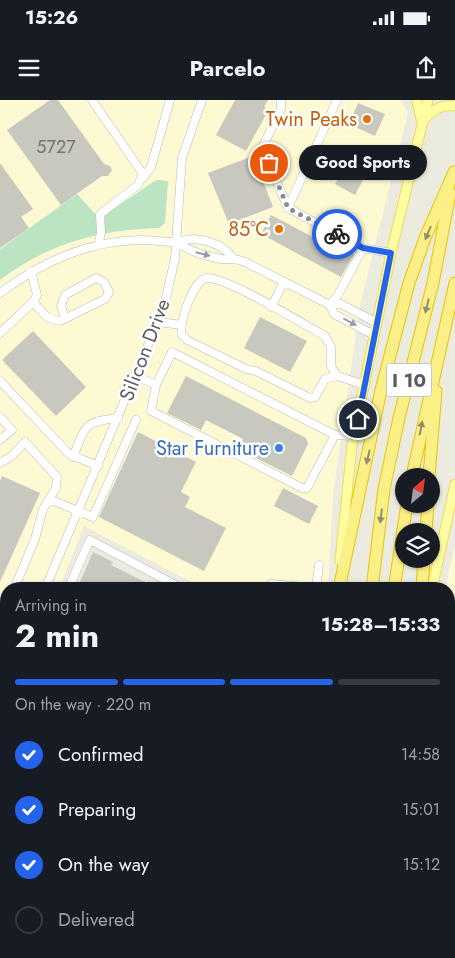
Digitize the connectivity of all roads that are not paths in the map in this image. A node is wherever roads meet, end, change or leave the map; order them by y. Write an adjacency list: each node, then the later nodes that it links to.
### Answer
1 (92, 100): 11 (street)
2 (170, 100): 11 (street)
3 (202, 100): 13 (street, Silicon Drive)
4 (281, 100): 12 (street)
5 (337, 100): 12 (street)
6 (417, 100): 9 (main road)
7 (428, 100): 9 (main road)
8 (455, 106): 9 (main road)
9 (422, 121): 16 (main road)
10 (455, 171): 65 (highway, one-way to 65); 66 (highway, I 10, one-way to 66)
11 (142, 179): 14 (street)
12 (288, 208): 15 (street)
13 (176, 242): 14 (street); 17 (street, one-way to 17); 17 (street); 26 (street, Silicon Drive)
14 (98, 245): 18 (street)
15 (363, 248): 16 (street); 23 (street)
16 (391, 253): 27 (main road)
17 (234, 258): 19 (street)
18 (31, 271): 21 (street); 22 (street)
19 (284, 282): 23 (street); 24 (street)
20 (455, 283): 31 (highway, I 10)
21 (0, 293)
22 (33, 302): 25 (street); 29 (street)
23 (330, 305): 27 (street); 30 (street, one-way to 30)
24 (272, 307): 28 (street); 32 (street)
25 (65, 318): 25 (street)
26 (158, 322): 28 (street); 33 (street, Silicon Drive)
27 (377, 323): 30 (main road)
28 (182, 325): 35 (street)
29 (0, 333)
30 (374, 335): 38 (main road)
31 (440, 342): 50 (highway, I 10, one-way to 31); 51 (highway)
32 (331, 366): 34 (street); 35 (street)
33 (136, 376): 37 (street); 40 (street, Silicon Drive)
34 (337, 376): 35 (street); 38 (street)
35 (325, 379)
36 (0, 381): 47 (street)
37 (156, 385): 43 (street); 43 (street)
38 (365, 385): 44 (main road)
39 (0, 417): 42 (street)
40 (118, 418): 47 (street); 49 (street, Silicon Drive)
41 (136, 420): 55 (street)
42 (12, 430): 45 (street); 46 (street)
43 (335, 435): 44 (street)
44 (354, 436): 64 (main road)
45 (0, 440)
46 (25, 442): 48 (street); 53 (street)
47 (73, 456): 49 (street)
48 (0, 463)
49 (98, 466): 55 (street, Silicon Drive)
50 (414, 468)
51 (430, 468)
52 (455, 484): 54 (main road)
53 (49, 499): 55 (street); 59 (street)
54 (452, 507): 69 (main road)
55 (79, 510): 60 (street, Silicon Drive)
56 (406, 513): 67 (highway)
57 (319, 565): 63 (street)
58 (423, 568): 68 (highway)
59 (17, 582)
60 (48, 582)
61 (71, 582): 62 (street)
62 (170, 582)
63 (317, 582)
64 (339, 582)
65 (340, 582)
66 (373, 582)
67 (395, 582)
68 (422, 582)
69 (434, 582)

